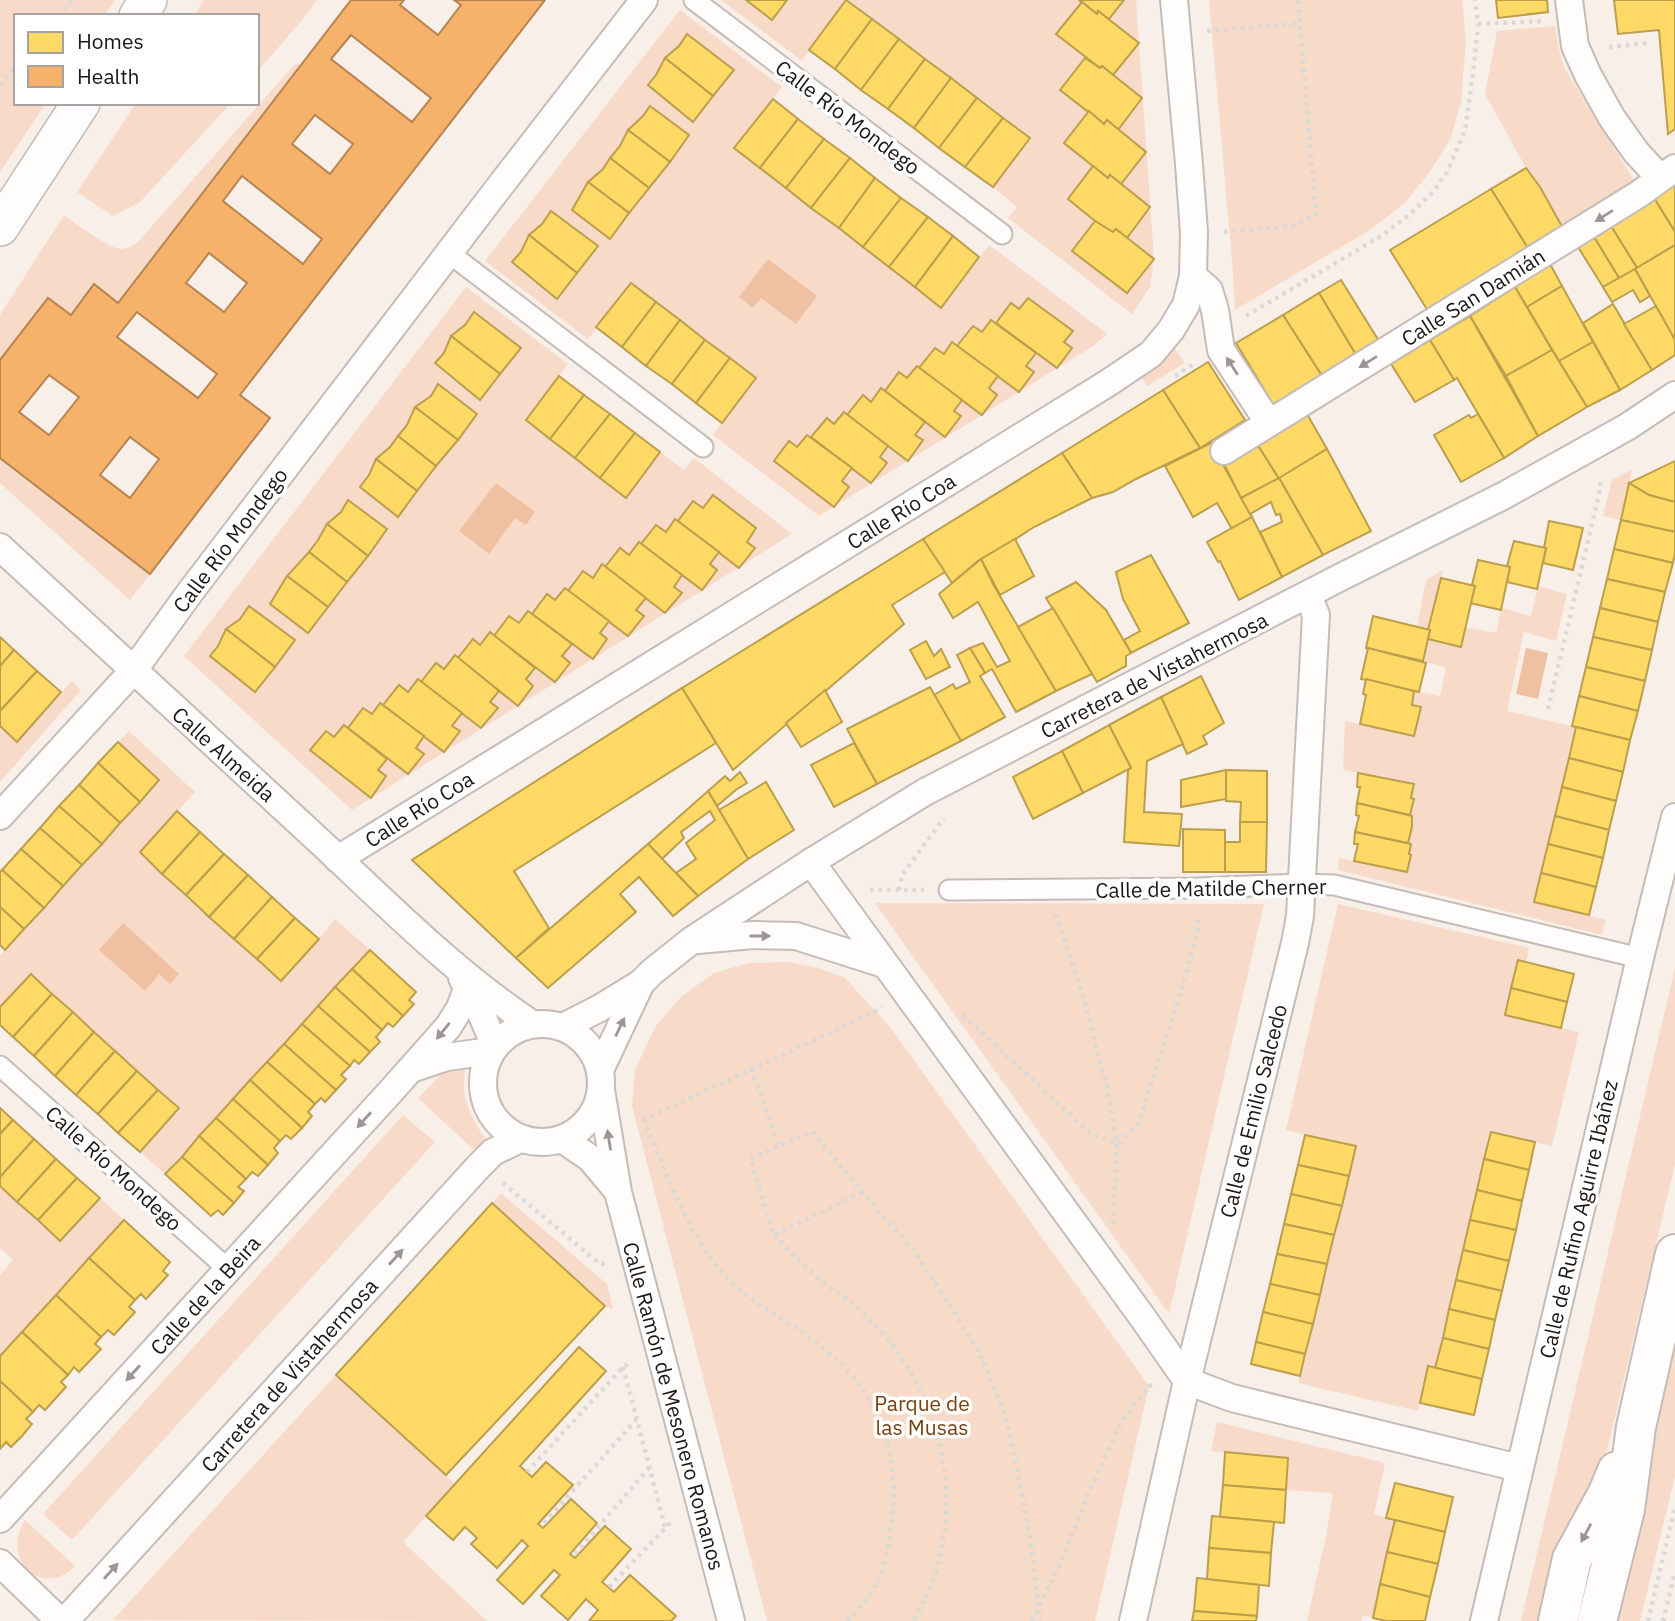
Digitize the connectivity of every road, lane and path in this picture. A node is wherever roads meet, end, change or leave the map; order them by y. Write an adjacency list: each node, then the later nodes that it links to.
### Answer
1 (72, 0): 8 (path)
2 (644, 0): 22 (street, Calle Río Mondego)
3 (694, 0): 21 (street, Calle Río Mondego)
4 (1174, 0): 23 (street, Calle Río Coa)
5 (1298, 0): 10 (path)
6 (1475, 0): 11 (path)
7 (1569, 0): 18 (street)
8 (60, 14)
9 (1551, 21): 11 (path)
10 (1300, 23): 12 (path); 20 (path)
11 (1478, 24): 24 (path)
12 (1207, 31)
13 (1649, 43): 14 (path)
14 (1601, 47)
15 (14, 68): 16 (path)
16 (0, 85)
17 (79, 105): 19 (main road)
18 (1667, 173): 29 (street, Calle San Damián, one-way to 29)
19 (0, 227)
20 (1224, 232)
21 (1002, 234)
22 (449, 253): 31 (street); 36 (street, Calle Río Mondego)
23 (1193, 276): 29 (street, one-way to 23); 41 (street, Calle Río Coa)
24 (1241, 319)
25 (1201, 359): 26 (path)
26 (1169, 380)
27 (1675, 395): 30 (street, Carretera de Vistahermosa)
28 (1675, 407): 30 (street, Carretera de Vistahermosa)
29 (1269, 423): 32 (street, Calle San Damián)
30 (1627, 427): 35 (street, Carretera de Vistahermosa)
31 (703, 447)
32 (1224, 451)
33 (1598, 478): 37 (path)
34 (0, 547): 36 (street, Calle Almeida)
35 (1308, 595): 42 (street, Carretera de Vistahermosa); 43 (street, Calle de Emilio Salcedo)
36 (133, 671): 39 (street, Calle Río Mondego); 41 (street, Calle Almeida)
37 (1548, 709)
38 (946, 815): 46 (path)
39 (0, 816)
40 (1675, 817): 50 (street, Calle de Rufino Aguirre Ibáñez)
41 (338, 859): 51 (street, Calle Almeida)
42 (811, 862): 49 (street, Carretera de Vistahermosa); 52 (street)
43 (1301, 884): 44 (street, Calle de Matilde Cherner); 50 (street, Calle de Matilde Cherner); 80 (street, Calle de Emilio Salcedo)
44 (1198, 888): 48 (street, Calle de Matilde Cherner); 68 (path)
45 (858, 890): 46 (path)
46 (899, 890): 47 (path)
47 (949, 890): 48 (street, Calle de Matilde Cherner)
48 (1048, 890): 68 (path)
49 (692, 940): 52 (street, one-way to 52); 53 (street, Carretera de Vistahermosa)
50 (1640, 958): 85 (street, Calle de Rufino Aguirre Ibáñez)
51 (449, 960): 54 (street, Calle Almeida); 57 (street, Calle Almeida)
52 (884, 964): 80 (street)
53 (641, 983): 58 (street, Carretera de Vistahermosa); 63 (street, Carretera de Vistahermosa, one-way to 53)
54 (467, 986): 59 (street, Calle Almeida); 62 (street, Calle de la Beira, one-way to 62)
55 (882, 1006): 61 (path)
56 (961, 1014): 68 (path)
57 (533, 1024): 58 (street); 59 (street)
58 (563, 1027): 63 (street)
59 (493, 1048): 62 (street, Calle de la Beira); 66 (street)
60 (0, 1066): 77 (street, Calle Río Mondego)
61 (751, 1069): 64 (path); 69 (path)
62 (410, 1070): 77 (street, Calle de la Beira, one-way to 77)
63 (601, 1080): 67 (street); 71 (street, Calle Ramón de Mesonero Romanos, one-way to 63)
64 (644, 1119): 65 (path); 100 (path)
65 (636, 1123)
66 (520, 1139): 67 (street); 98 (street, Carretera de Vistahermosa, one-way to 66)
67 (562, 1139): 71 (street, Calle Ramón de Mesonero Romanos)
68 (1117, 1143): 74 (path)
69 (779, 1146): 72 (path); 73 (path)
70 (503, 1183): 76 (path)
71 (617, 1190): 99 (street, Calle Ramón de Mesonero Romanos)
72 (862, 1192): 73 (path); 96 (path)
73 (774, 1235): 101 (path)
74 (1113, 1235)
75 (1675, 1254): 83 (main road)
76 (606, 1264)
77 (228, 1269): 88 (street, Calle de la Beira, one-way to 88)
78 (632, 1361): 79 (path)
79 (623, 1367): 82 (path); 86 (path)
80 (1187, 1381): 85 (street); 104 (street, Calle de Emilio Salcedo)
81 (1157, 1384): 96 (path)
82 (636, 1420): 84 (path); 90 (path)
83 (1636, 1427): 106 (main road, one-way to 106); 107 (main road)
84 (649, 1467): 91 (path); 92 (path)
85 (1519, 1468): 105 (street, Calle de Rufino Aguirre Ibáñez)
86 (527, 1472)
87 (1675, 1507): 108 (path)
88 (0, 1519)
89 (673, 1520): 91 (path)
90 (544, 1523)
91 (665, 1527): 95 (path)
92 (575, 1553)
93 (0, 1563): 97 (street)
94 (1675, 1572): 109 (path)
95 (609, 1587)
96 (1039, 1607): 102 (path); 103 (path)
97 (60, 1621)
98 (65, 1621)
99 (731, 1621)
100 (847, 1621)
101 (913, 1621)
102 (1032, 1621)
103 (1040, 1621)
104 (1133, 1621)
105 (1484, 1621)
106 (1558, 1621)
107 (1597, 1621)
108 (1648, 1621)
109 (1664, 1621)

